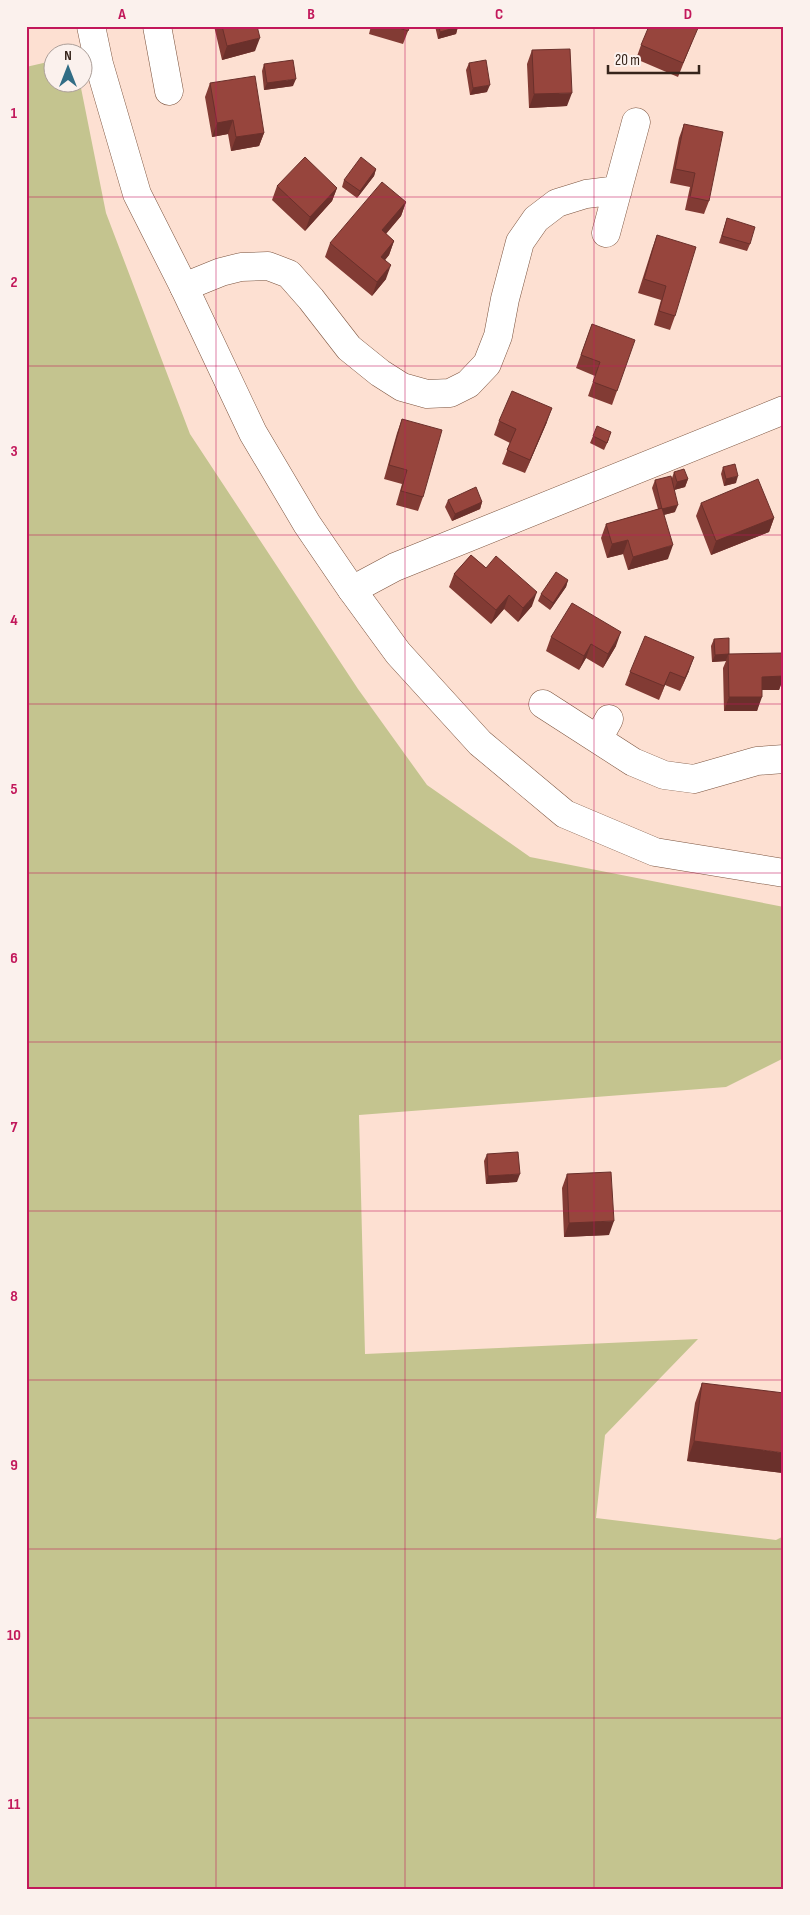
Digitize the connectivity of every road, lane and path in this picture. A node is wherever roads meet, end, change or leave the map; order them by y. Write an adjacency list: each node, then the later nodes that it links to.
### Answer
1 (91, 26): 7 (street)
2 (157, 26): 3 (street)
3 (169, 91)
4 (636, 122): 5 (street)
5 (618, 190): 6 (street); 7 (street)
6 (606, 233)
7 (184, 287): 9 (street)
8 (784, 410): 9 (street)
9 (352, 590): 12 (street)
10 (543, 704): 11 (street)
11 (784, 760)
12 (784, 873)

